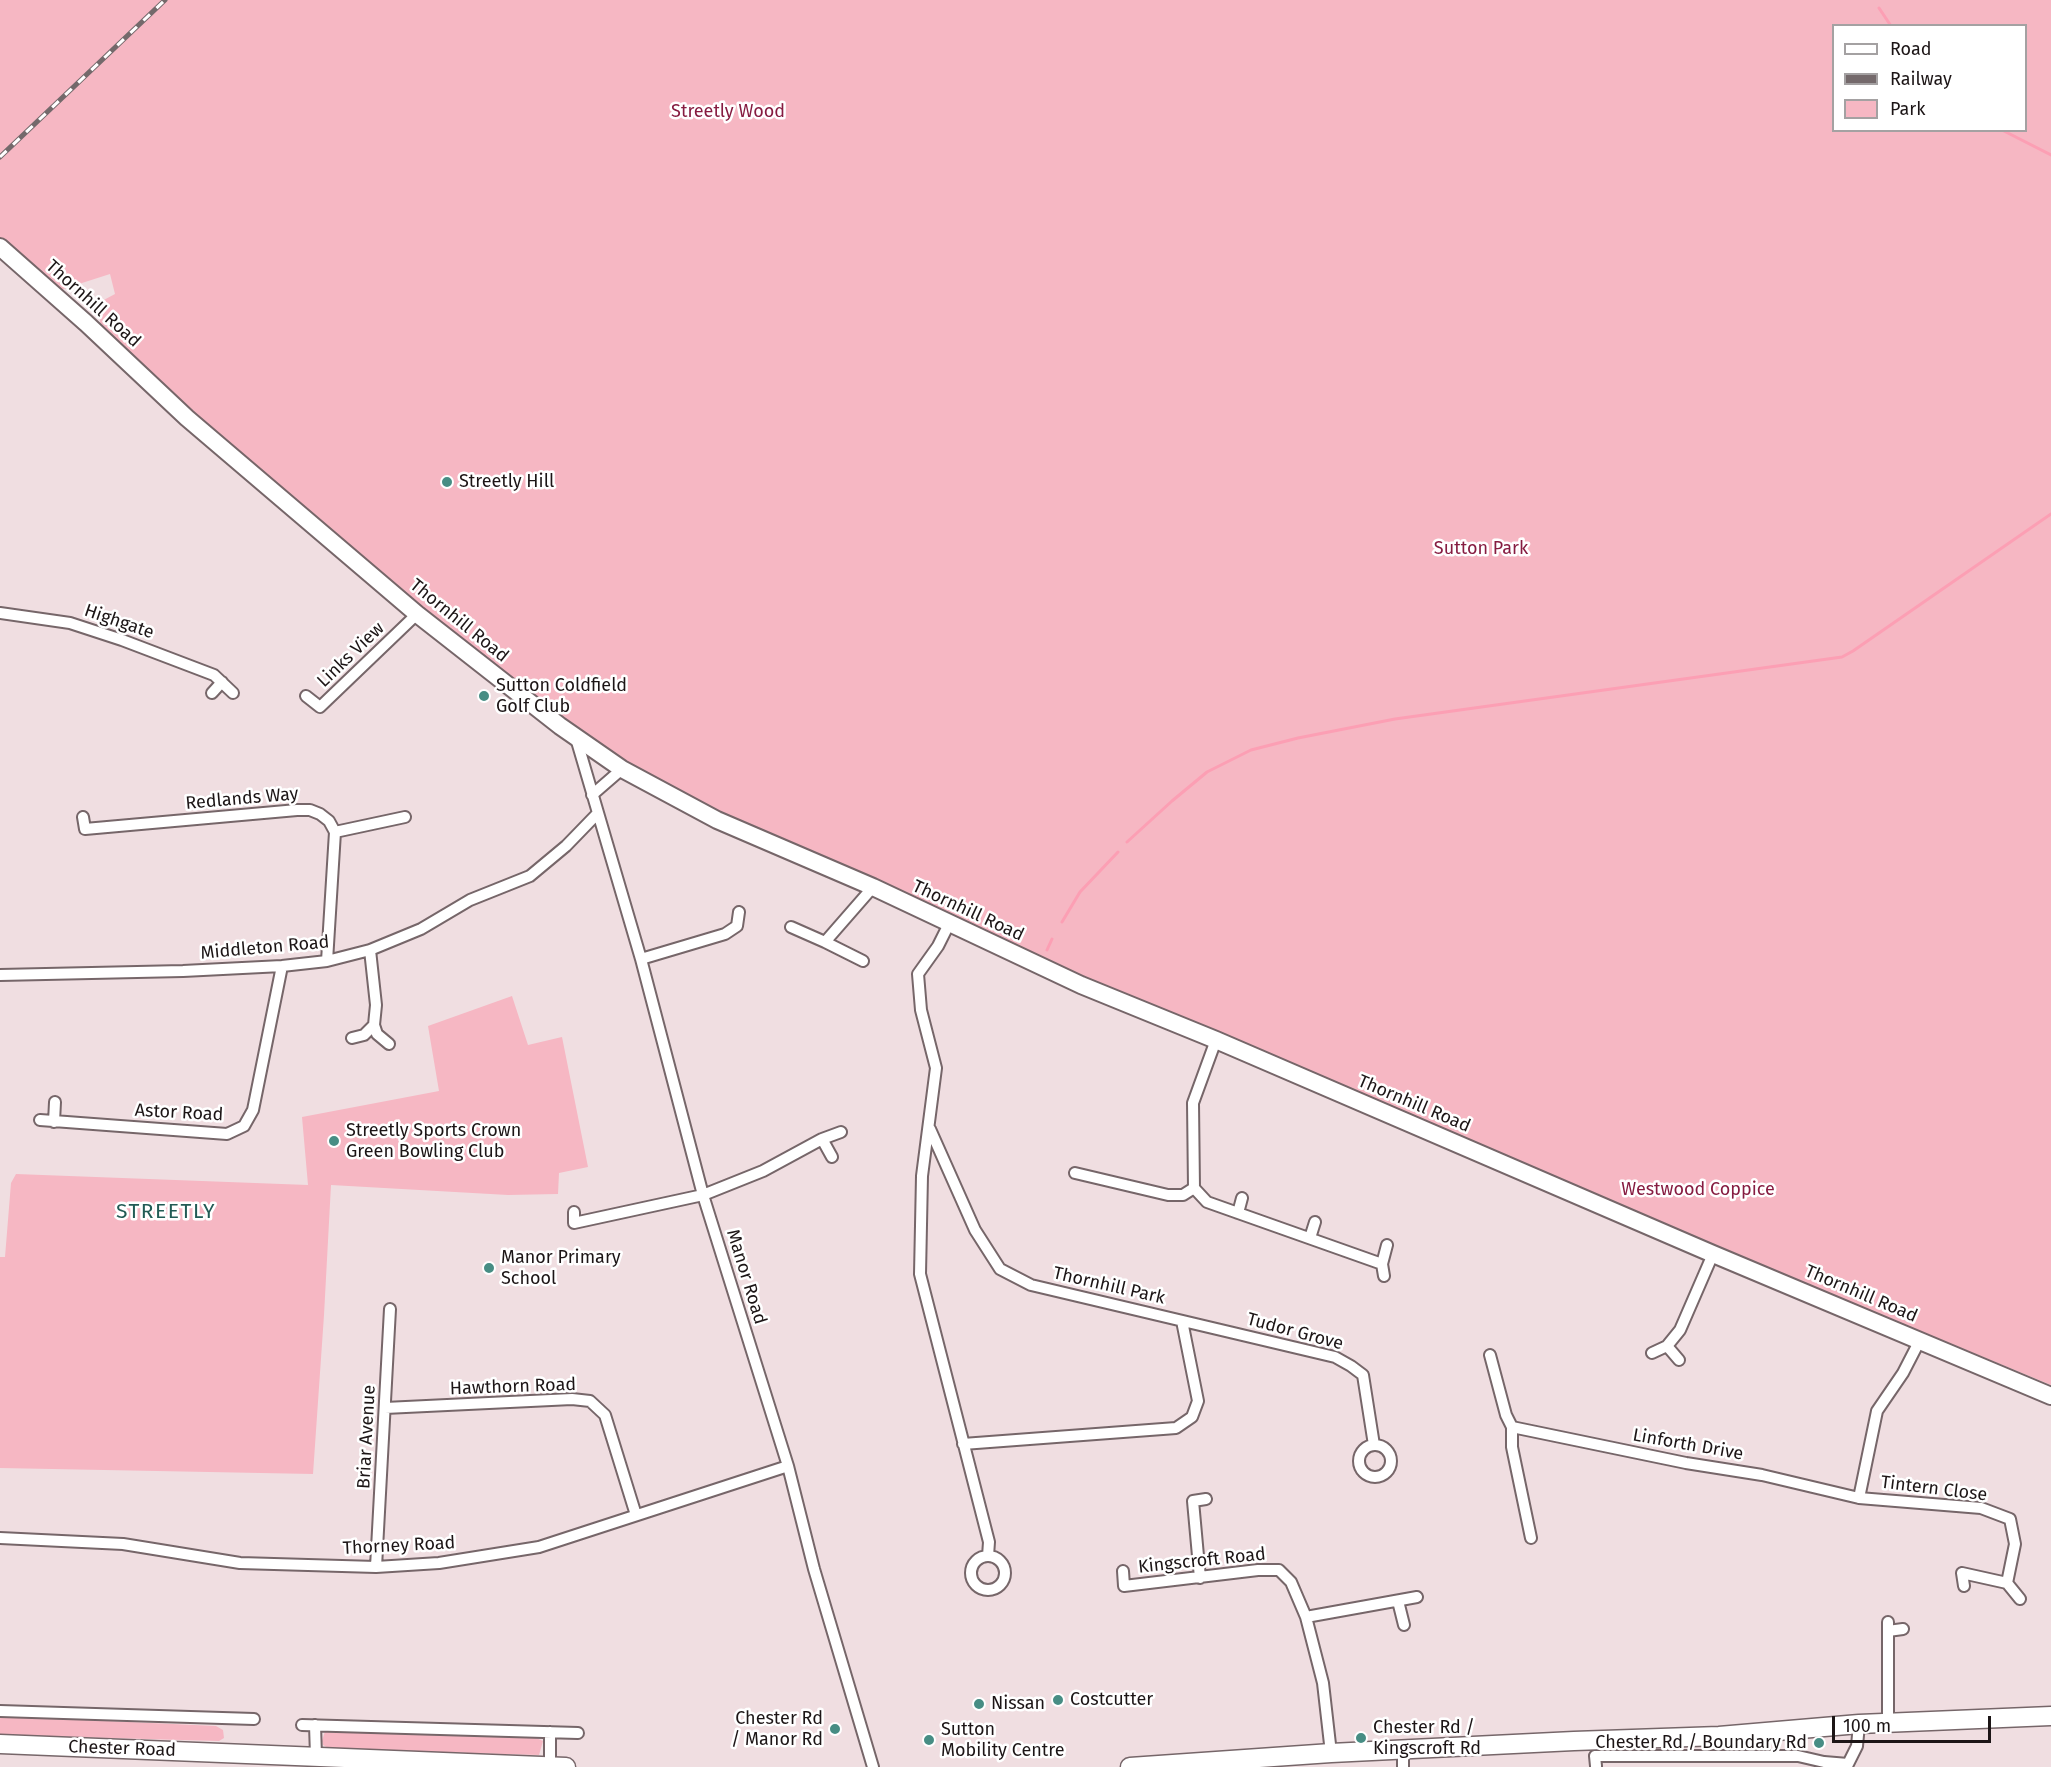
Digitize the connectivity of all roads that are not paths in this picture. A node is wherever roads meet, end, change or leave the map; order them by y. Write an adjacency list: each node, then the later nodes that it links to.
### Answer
1 (0, 247): 3 (main road, Thornhill Road)
2 (0, 613): 4 (street, Highgate)
3 (417, 614): 7 (street, Links View); 8 (main road, Thornhill Road)
4 (222, 682): 5 (street); 6 (street, Highgate)
5 (212, 693)
6 (233, 693)
7 (306, 696)
8 (576, 738): 9 (main road, Thornhill Road); 10 (street, Manor Road)
9 (622, 769): 10 (street); 15 (main road, Thornhill Road)
10 (592, 795): 11 (street, Manor Road)
11 (598, 813): 20 (street, Middleton Road); 21 (street, Manor Road)
12 (83, 817): 14 (street, Redlands Way)
13 (405, 817): 14 (street)
14 (334, 832): 22 (street)
15 (873, 887): 17 (main road, Thornhill Road); 19 (street)
16 (739, 912): 21 (street)
17 (949, 924): 28 (main road, Thornhill Road); 33 (street)
18 (791, 927): 19 (street)
19 (825, 942): 23 (street)
20 (370, 950): 22 (street, Middleton Road); 26 (street)
21 (641, 959): 39 (street, Manor Road)
22 (327, 961): 24 (street, Middleton Road)
23 (863, 961)
24 (282, 966): 25 (street, Middleton Road); 32 (street, Astor Road)
25 (0, 975)
26 (374, 1025): 27 (street); 29 (street)
27 (352, 1038)
28 (1216, 1040): 38 (street); 46 (main road, Thornhill Road)
29 (389, 1044)
30 (56, 1102): 32 (street)
31 (40, 1120): 32 (street, Astor Road)
32 (54, 1122)
33 (929, 1129): 50 (street, Thornhill Park); 59 (street)
34 (841, 1132): 35 (street)
35 (822, 1139): 36 (street); 39 (street)
36 (832, 1158)
37 (1075, 1173): 38 (street)
38 (1194, 1188): 42 (street)
39 (703, 1196): 41 (street); 61 (street, Manor Road)
40 (1242, 1198): 42 (street)
41 (574, 1212)
42 (1238, 1213): 44 (street)
43 (1315, 1222): 44 (street)
44 (1310, 1238): 47 (street)
45 (1387, 1245): 47 (street)
46 (1713, 1254): 51 (main road, Thornhill Road); 52 (street)
47 (1382, 1264): 48 (street)
48 (1384, 1276)
49 (390, 1309): 57 (street, Briar Avenue)
50 (1182, 1321): 59 (street, Thornhill Park); 60 (street, Tudor Grove)
51 (1920, 1340): 56 (main road, Thornhill Road); 62 (street)
52 (1667, 1346): 53 (street); 55 (street)
53 (1652, 1353)
54 (1490, 1355): 58 (street)
55 (1679, 1360)
56 (2051, 1396)
57 (385, 1408): 64 (street, Hawthorn Road); 70 (street, Briar Avenue)
58 (1512, 1427): 62 (street, Linforth Drive); 66 (street)
59 (963, 1444): 69 (street)
60 (1374, 1445)
61 (788, 1466): 64 (street, Thorney Road); 100 (street, Manor Road)
62 (1859, 1497): 73 (street, Tintern Close)
63 (1206, 1499): 72 (street)
64 (636, 1515): 70 (street, Thorney Road)
65 (1540, 1524): 66 (street)
66 (1528, 1525): 68 (street)
67 (0, 1538): 70 (street, Thorney Road)
68 (1531, 1538)
69 (988, 1556)
70 (376, 1567)
71 (1123, 1571): 72 (street, Kingscroft Road)
72 (1200, 1578): 78 (street, Kingscroft Road)
73 (2007, 1583): 74 (street); 76 (street)
74 (1964, 1586)
75 (1417, 1597): 77 (street)
76 (2019, 1599)
77 (1398, 1601): 78 (street); 79 (street)
78 (1306, 1617): 93 (street, Kingscroft Road)
79 (1404, 1625)
80 (1903, 1629): 86 (street)
81 (0, 1711): 83 (street, Chester Road)
82 (2051, 1716): 86 (highway)
83 (231, 1719): 84 (street, Chester Road); 89 (street)
84 (254, 1719)
85 (1859, 1724): 86 (highway); 95 (highway); 96 (street)
86 (1888, 1724)
87 (302, 1725): 88 (street)
88 (315, 1725): 90 (street); 94 (street)
89 (231, 1731)
90 (550, 1732): 91 (street); 97 (street)
91 (578, 1733)
92 (0, 1744): 94 (highway, Chester Road)
93 (1331, 1753): 95 (highway); 101 (highway)
94 (316, 1756): 97 (highway, Chester Road)
95 (1403, 1759)
96 (1730, 1762): 98 (street)
97 (550, 1766): 99 (highway, Chester Road)
98 (1596, 1766)
99 (566, 1767)
100 (873, 1767)
101 (1130, 1767)

